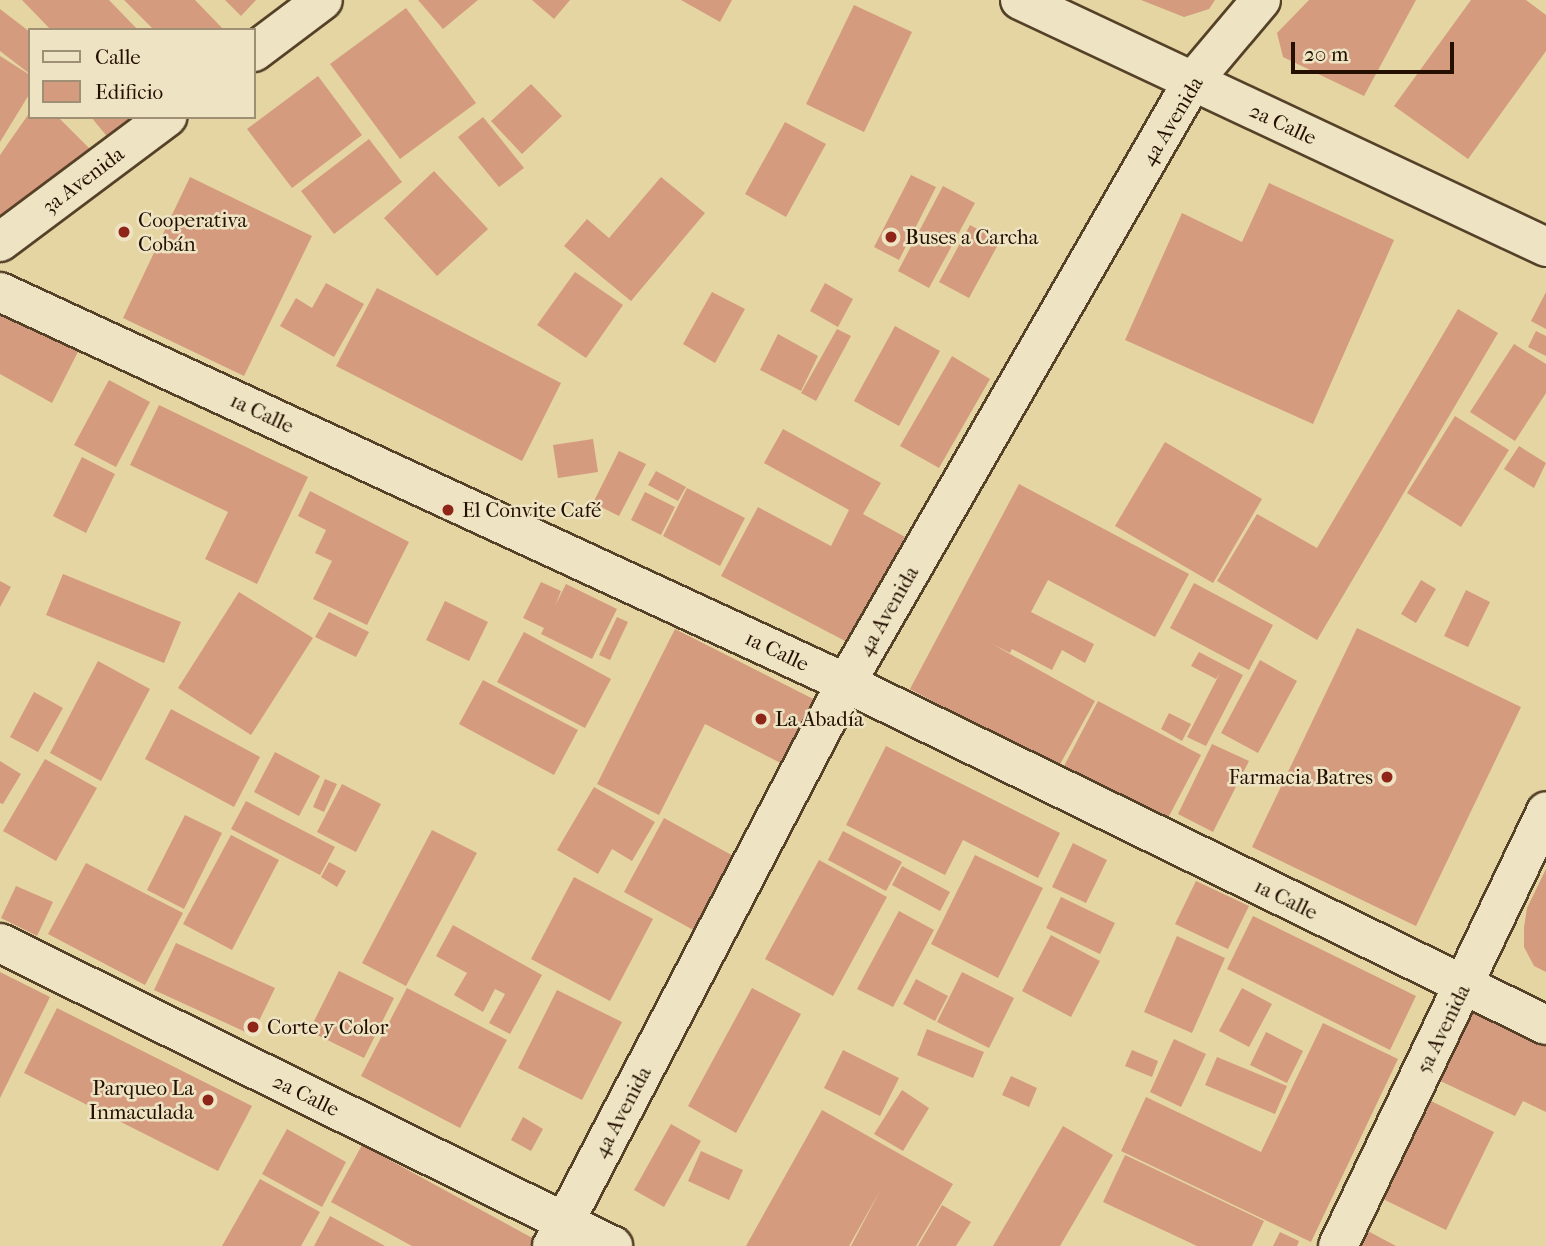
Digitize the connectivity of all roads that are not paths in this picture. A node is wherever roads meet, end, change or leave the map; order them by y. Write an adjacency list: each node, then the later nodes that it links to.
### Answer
1 (323, 0): 4 (street)
2 (1020, 0): 5 (street, 2a Calle)
3 (1261, 0): 5 (street, 4a Avenida)
4 (256, 50)
5 (1192, 82): 8 (street, 2a Calle); 10 (street, 4a Avenida)
6 (164, 119): 7 (street, 3a Avenida)
7 (0, 243)
8 (1546, 247)
9 (0, 292): 10 (street, 1a Calle)
10 (846, 683): 13 (street, 1a Calle); 15 (street, 4a Avenida)
11 (1546, 810): 13 (street, 5a Avenida)
12 (0, 943): 15 (street, 2a Calle)
13 (1464, 986): 14 (street, 1a Calle); 17 (street, 5a Avenida)
14 (1546, 1025)
15 (558, 1234): 16 (street, 2a Calle)
16 (613, 1246)
17 (1338, 1246)

